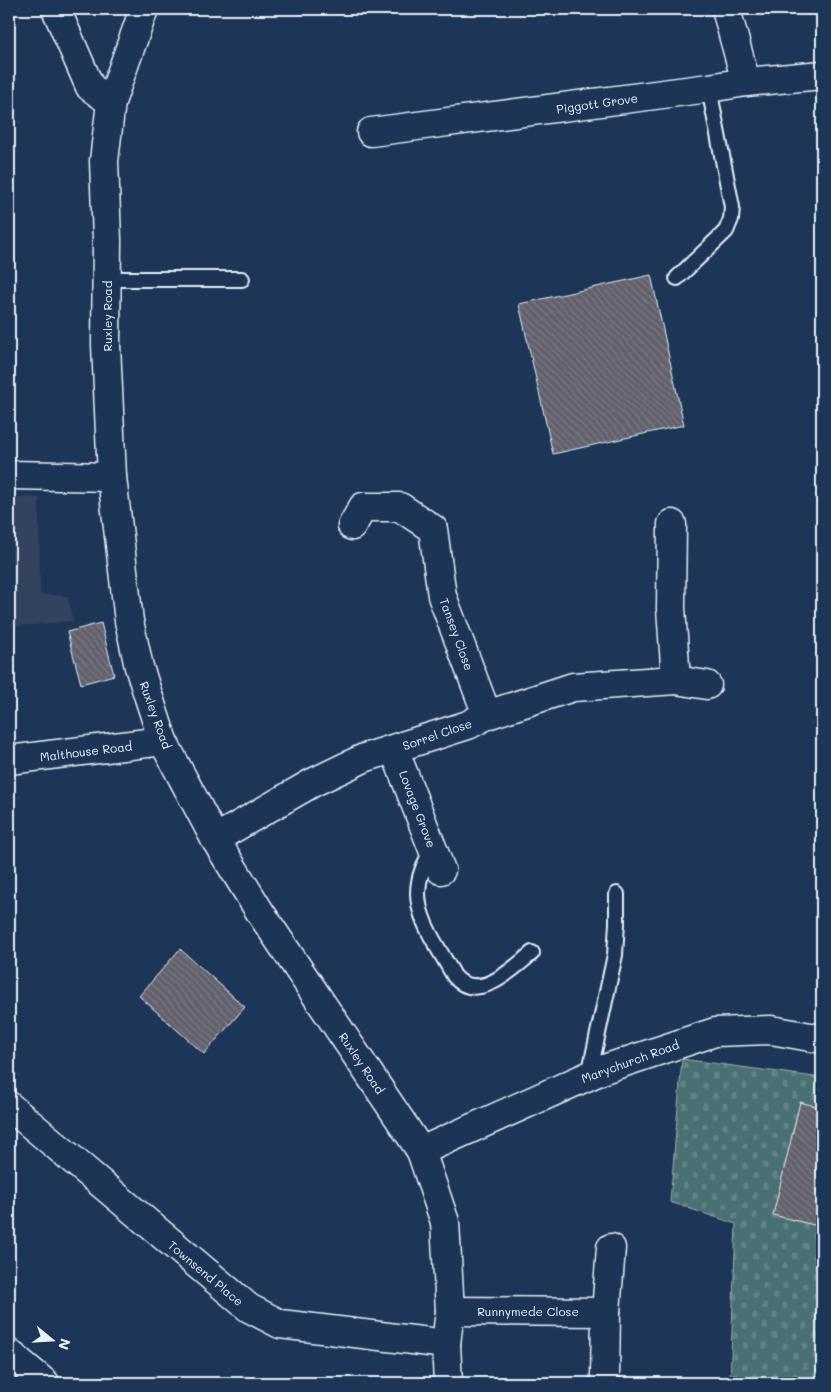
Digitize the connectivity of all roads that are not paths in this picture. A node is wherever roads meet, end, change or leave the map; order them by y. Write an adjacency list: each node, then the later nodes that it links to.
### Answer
1 (56, 9): 7 (street)
2 (144, 9): 7 (street, Ruxley Road)
3 (726, 9): 5 (street)
4 (822, 75): 5 (street, Piggott Grove)
5 (746, 82): 6 (street, Piggott Grove)
6 (709, 88): 8 (street, Piggott Grove); 9 (lane)
7 (111, 102): 10 (street, Ruxley Road)
8 (371, 132)
9 (676, 278)
10 (107, 279): 11 (lane); 13 (street, Ruxley Road)
11 (242, 279)
12 (9, 476): 13 (street)
13 (112, 477): 19 (street, Ruxley Road)
14 (672, 524): 16 (street)
15 (352, 526): 18 (street, Tansey Close)
16 (676, 680): 17 (street, Sorrel Close); 18 (street, Sorrel Close)
17 (707, 685)
18 (487, 715): 20 (street, Sorrel Close)
19 (163, 741): 21 (street, Malthouse Road); 22 (street, Ruxley Road)
20 (394, 749): 22 (street, Sorrel Close); 23 (street, Lovage Grove)
21 (9, 760)
22 (215, 839): 29 (street, Ruxley Road)
23 (438, 860): 25 (lane)
24 (617, 894): 27 (lane)
25 (532, 953)
26 (822, 1039): 27 (street, Marychurch Road)
27 (589, 1075): 29 (street, Marychurch Road)
28 (9, 1106): 33 (street, Townsend Place)
29 (421, 1151): 31 (street, Ruxley Road)
30 (611, 1248): 32 (street)
31 (450, 1310): 32 (street, Runnymede Close); 33 (street, Ruxley Road)
32 (606, 1312): 35 (street)
33 (446, 1344): 37 (street, Ruxley Road)
34 (9, 1353): 36 (street)
35 (605, 1379)
36 (45, 1383)
37 (448, 1383)

